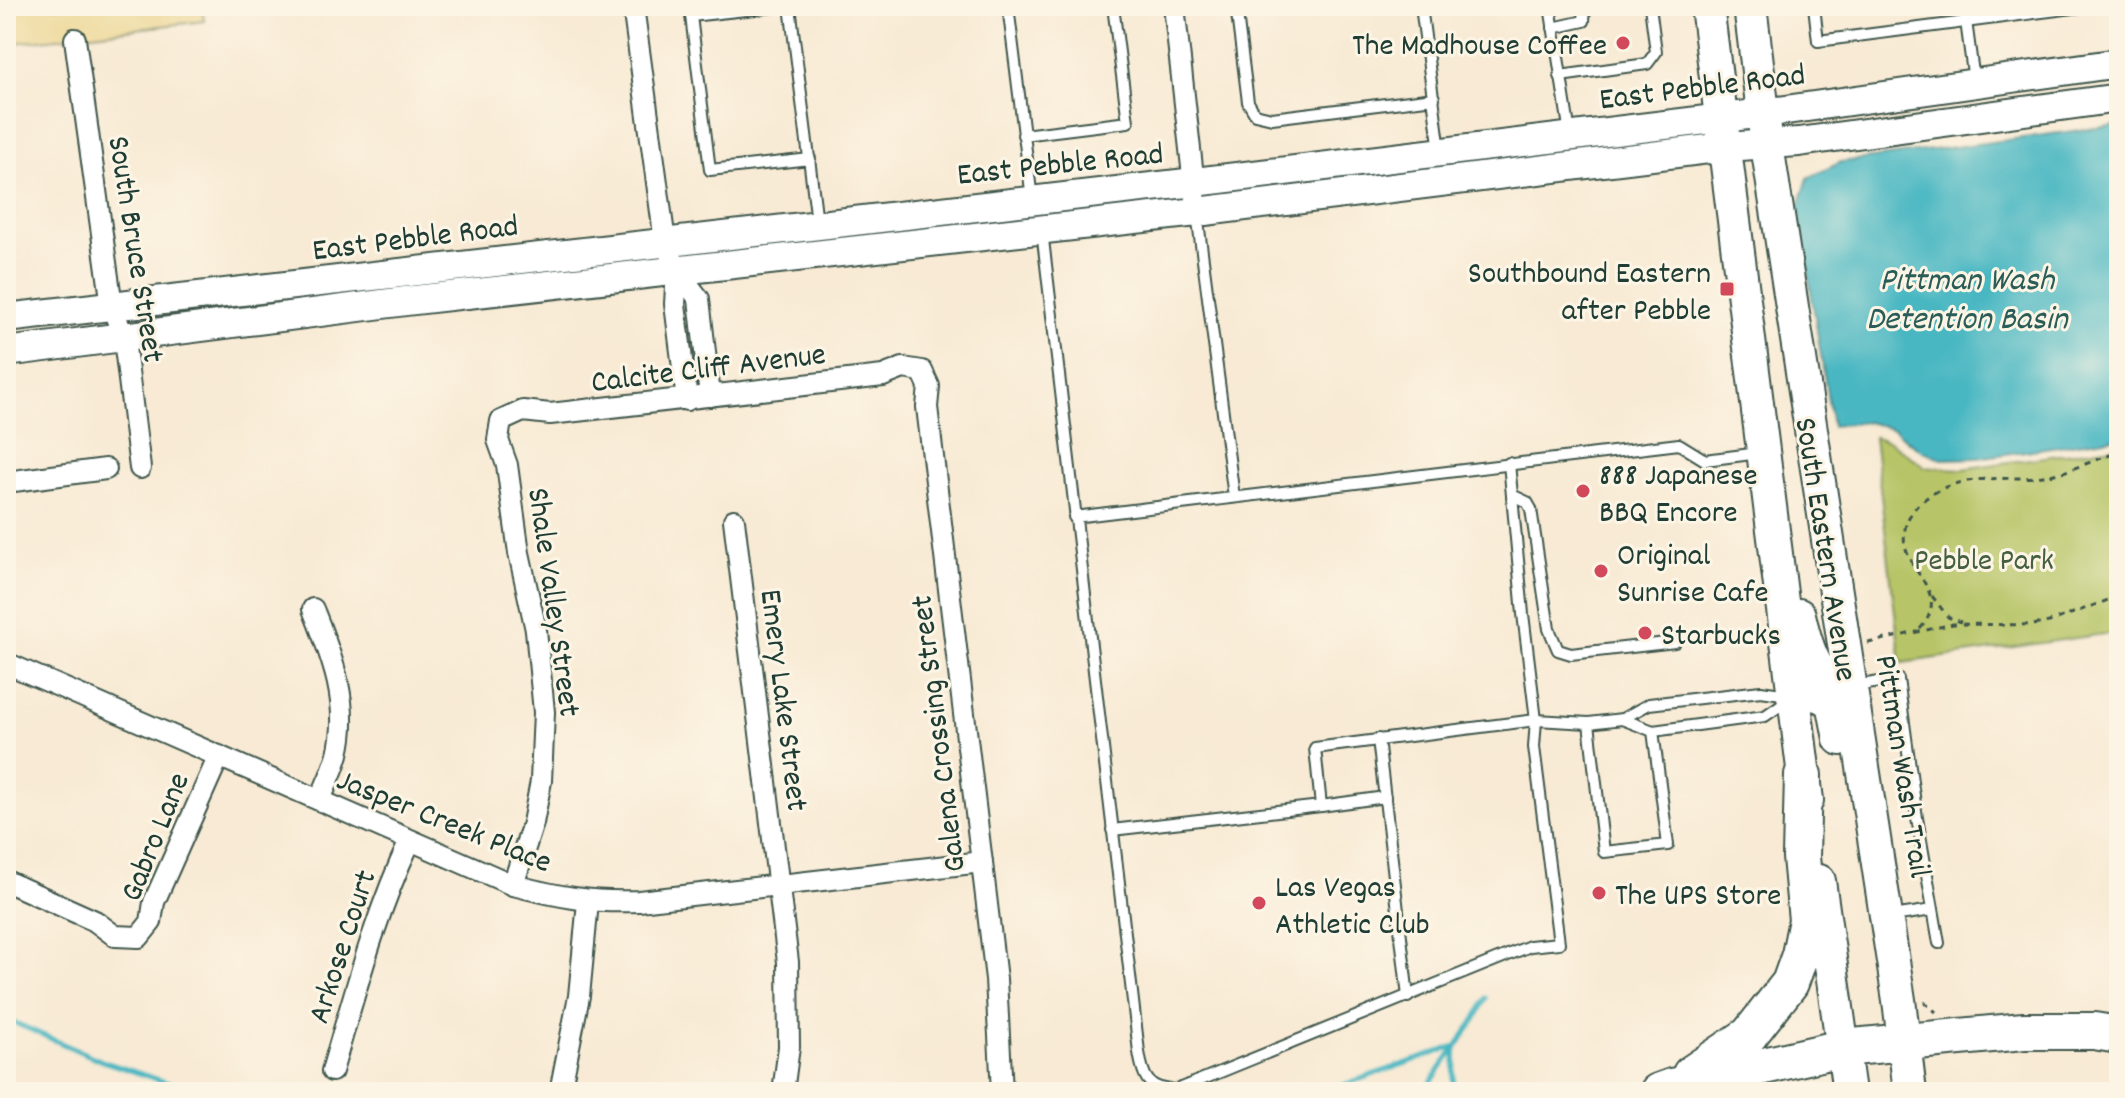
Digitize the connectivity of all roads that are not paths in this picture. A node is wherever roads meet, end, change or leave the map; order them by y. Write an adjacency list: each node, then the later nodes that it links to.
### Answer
1 (633, 6): 39 (street)
2 (783, 6): 33 (lane)
3 (790, 6): 33 (lane)
4 (1008, 6): 29 (lane)
5 (1113, 6): 29 (lane)
6 (1174, 6): 34 (street)
7 (1236, 6): 24 (lane)
8 (1421, 6): 24 (lane)
9 (1550, 6): 18 (lane)
10 (1585, 6): 18 (lane)
11 (1650, 6): 21 (lane)
12 (1707, 6): 28 (main road, South Eastern Avenue)
13 (1750, 6): 27 (main road, South Eastern Avenue)
14 (1814, 6): 17 (lane)
15 (1964, 6): 17 (lane)
16 (2087, 6): 17 (lane)
17 (1966, 22): 23 (lane)
18 (1553, 28): 21 (lane)
19 (75, 39): 41 (street, South Bruce Street)
20 (2119, 63): 23 (main road, East Pebble Road)
21 (1560, 76): 30 (lane)
22 (2119, 82): 26 (main road)
23 (1974, 83): 27 (main road, East Pebble Road)
24 (1434, 98): 32 (lane)
25 (2119, 98): 26 (main road, East Pebble Road)
26 (2062, 106): 31 (main road, East Pebble Road)
27 (1764, 113): 28 (main road, East Pebble Road); 31 (main road, South Eastern Avenue)
28 (1723, 132): 30 (main road, East Pebble Road); 31 (main road, East Pebble Road); 36 (main road, East Pebble Road); 49 (main road, South Eastern Avenue)
29 (1023, 135): 35 (lane)
30 (1570, 136): 32 (main road, East Pebble Road)
31 (1767, 145): 62 (main road, South Eastern Avenue)
32 (1441, 152): 34 (main road, East Pebble Road)
33 (810, 159): 37 (lane)
34 (1195, 182): 35 (main road, East Pebble Road); 36 (street)
35 (1032, 199): 37 (main road, East Pebble Road)
36 (1197, 212): 38 (main road, East Pebble Road); 55 (lane)
37 (818, 224): 39 (main road, East Pebble Road)
38 (1041, 230): 40 (main road, East Pebble Road); 56 (lane)
39 (665, 242): 40 (street); 41 (main road, East Pebble Road)
40 (677, 270): 43 (main road, East Pebble Road); 46 (street); 47 (street)
41 (112, 306): 42 (main road, East Pebble Road); 43 (street, South Bruce Street)
42 (6, 318)
43 (124, 339): 44 (main road, East Pebble Road); 51 (street, South Bruce Street)
44 (6, 352)
45 (922, 371): 46 (street, Calcite Cliff Avenue); 77 (street, Galena Crossing Street)
46 (710, 396): 47 (street, Calcite Cliff Avenue)
47 (687, 400): 48 (street, Calcite Cliff Avenue)
48 (501, 421): 79 (street, Shale Valley Street)
49 (1764, 453): 50 (lane); 58 (main road, South Eastern Avenue)
50 (1509, 463): 54 (lane); 55 (lane)
51 (140, 468)
52 (106, 469): 53 (street)
53 (6, 482)
54 (1512, 495): 60 (lane); 65 (lane)
55 (1234, 497): 56 (lane)
56 (1074, 517): 74 (lane)
57 (734, 520): 80 (street, Emery Lake Street)
58 (1773, 537): 62 (main road); 63 (main road, South Eastern Avenue)
59 (313, 609): 72 (street)
60 (1675, 642)
61 (6, 663): 69 (street, Jasper Creek Place)
62 (1849, 687): 75 (main road, South Eastern Avenue); 82 (lane)
63 (1793, 696): 64 (lane); 67 (lane); 70 (main road, South Eastern Avenue); 75 (main road)
64 (1622, 719): 66 (lane); 67 (lane)
65 (1536, 720): 66 (lane); 68 (lane); 85 (lane)
66 (1589, 723): 67 (lane)
67 (1653, 731)
68 (1378, 739): 71 (lane); 73 (lane)
69 (219, 756): 72 (street, Jasper Creek Place); 78 (street, Gabro Lane)
70 (1803, 775): 88 (main road, South Eastern Avenue); 90 (highway)
71 (1385, 797): 73 (lane); 85 (lane)
72 (320, 800): 76 (street, Jasper Creek Place)
73 (1321, 806): 74 (lane)
74 (1112, 830): 85 (lane)
75 (1873, 838): 83 (main road, South Eastern Avenue)
76 (410, 841): 79 (street, Jasper Creek Place); 89 (street, Arkose Court)
77 (982, 862): 80 (street, Jasper Creek Place); 93 (street, Galena Crossing Street)
78 (6, 881)
79 (513, 885): 81 (street, Jasper Creek Place)
80 (779, 887): 81 (street, Jasper Creek Place); 92 (street, Emery Lake Street)
81 (588, 902): 91 (street)
82 (1933, 910): 83 (lane); 84 (lane)
83 (1886, 917): 87 (main road, South Eastern Avenue)
84 (1939, 943)
85 (1408, 997)
86 (2119, 1035): 87 (highway)
87 (1904, 1041): 88 (highway); 95 (main road, South Eastern Avenue)
88 (1842, 1048): 90 (highway); 94 (main road, South Eastern Avenue)
89 (332, 1071)
90 (1665, 1089)
91 (560, 1092)
92 (783, 1092)
93 (1002, 1092)
94 (1849, 1092)
95 (1910, 1092)

